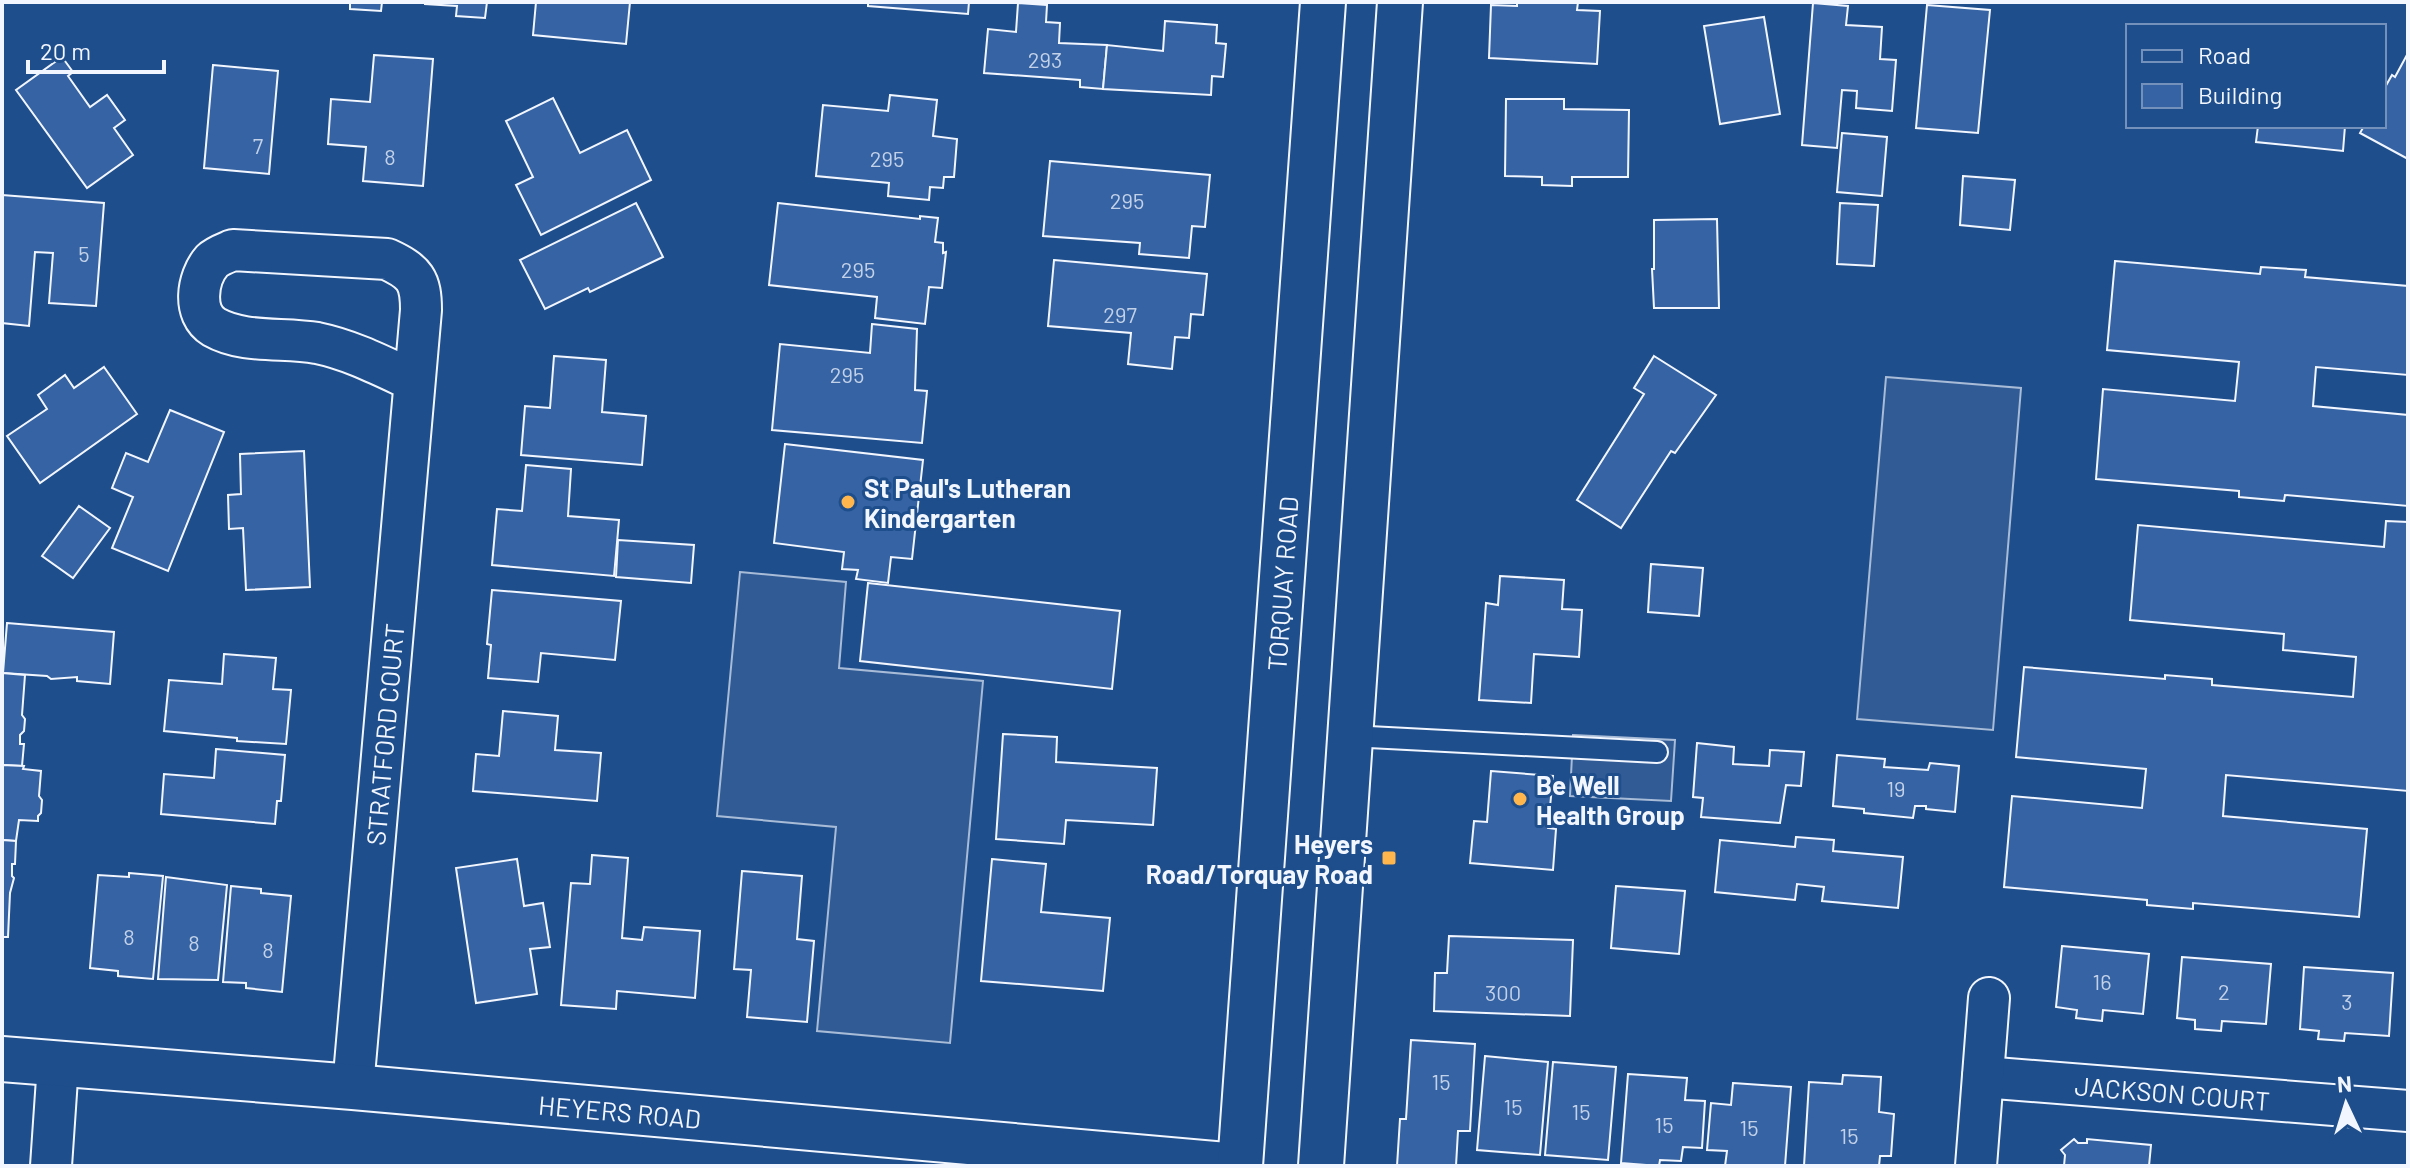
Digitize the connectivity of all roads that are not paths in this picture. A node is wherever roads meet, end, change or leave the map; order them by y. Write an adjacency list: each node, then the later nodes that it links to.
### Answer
1 (1323, 2): 13 (main road, TORQUAY ROAD)
2 (1400, 2): 4 (main road)
3 (414, 381): 3 (street, STRATFORD COURT); 10 (street, STRATFORD COURT)
4 (1350, 736): 5 (lane); 14 (main road)
5 (1657, 752)
6 (1989, 998): 9 (street)
7 (2, 1059): 8 (main road, HEYERS ROAD)
8 (58, 1064): 10 (main road, HEYERS ROAD); 12 (street)
9 (1983, 1077): 11 (street, JACKSON COURT); 15 (street)
10 (353, 1087): 13 (main road, HEYERS ROAD)
11 (2408, 1111)
12 (51, 1166)
13 (1239, 1166)
14 (1321, 1166)
15 (1976, 1166)

